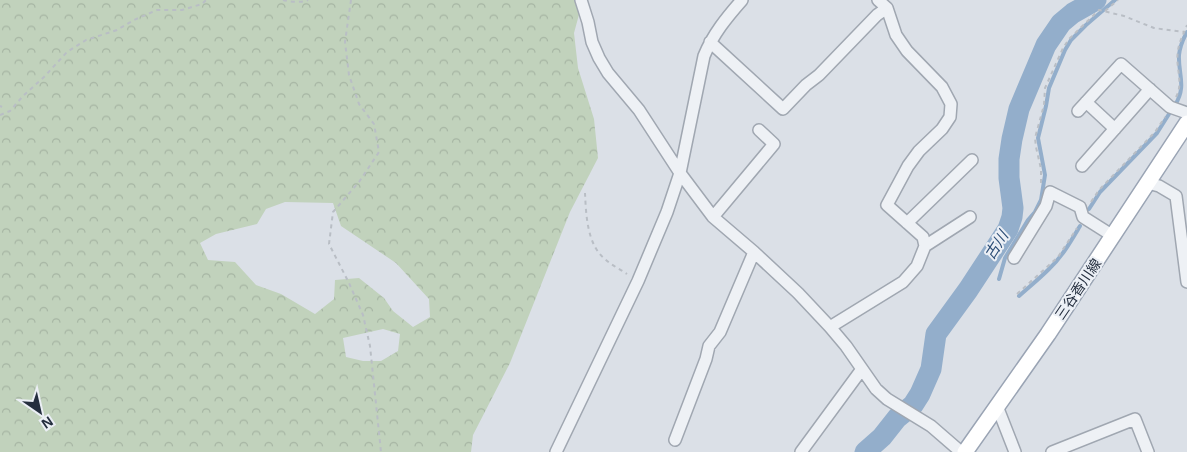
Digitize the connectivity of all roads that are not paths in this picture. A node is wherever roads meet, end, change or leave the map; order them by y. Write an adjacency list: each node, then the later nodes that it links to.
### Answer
1 (582, 0): 15 (street)
2 (742, 0): 5 (street)
3 (878, 0): 4 (street)
4 (887, 8): 5 (street); 19 (street)
5 (710, 42): 15 (street)
6 (1150, 89): 7 (street); 9 (street); 11 (street)
7 (1086, 102): 8 (street); 11 (street)
8 (1078, 112)
9 (1187, 113)
10 (1187, 123): 16 (main road, 三谷香川線)
11 (1114, 129): 14 (street)
12 (759, 130): 17 (street)
13 (972, 160): 19 (street)
14 (1082, 166)
15 (680, 173): 17 (street); 30 (street)
16 (1148, 183): 20 (main road, 三谷香川線); 21 (street)
17 (713, 217): 23 (street)
18 (970, 217): 22 (street)
19 (907, 223): 22 (street)
20 (1113, 236): 24 (street); 28 (main road, 三谷香川線)
21 (1185, 242): 25 (street)
22 (925, 246): 26 (street)
23 (754, 252): 26 (street); 29 (street)
24 (1014, 258)
25 (1187, 282)
26 (830, 327): 27 (street)
27 (862, 369): 31 (street); 32 (street)
28 (997, 406): 33 (main road, 三谷香川線); 34 (street)
29 (675, 440)
30 (556, 452)
31 (801, 452)
32 (961, 452)
33 (965, 452)
34 (1015, 452)
35 (1052, 452): 36 (street)
36 (1148, 452)

